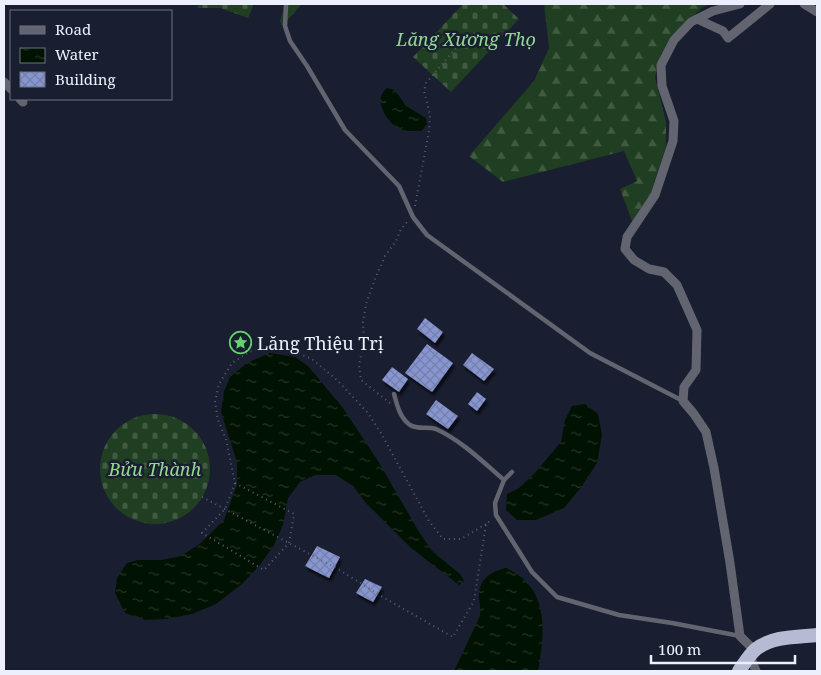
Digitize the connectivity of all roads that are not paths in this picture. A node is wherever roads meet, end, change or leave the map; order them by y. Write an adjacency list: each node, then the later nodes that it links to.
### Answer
1 (286, 4): 8 (lane)
2 (740, 4): 6 (street)
3 (770, 4): 6 (street)
4 (804, 4): 5 (street)
5 (817, 12)
6 (697, 19): 8 (street)
7 (394, 394): 10 (lane)
8 (683, 401): 12 (street)
9 (512, 472): 10 (lane)
10 (504, 480): 12 (lane)
11 (817, 635): 13 (highway)
12 (740, 636): 13 (street)
13 (752, 653): 14 (highway); 15 (street)
14 (738, 671)
15 (756, 671)

